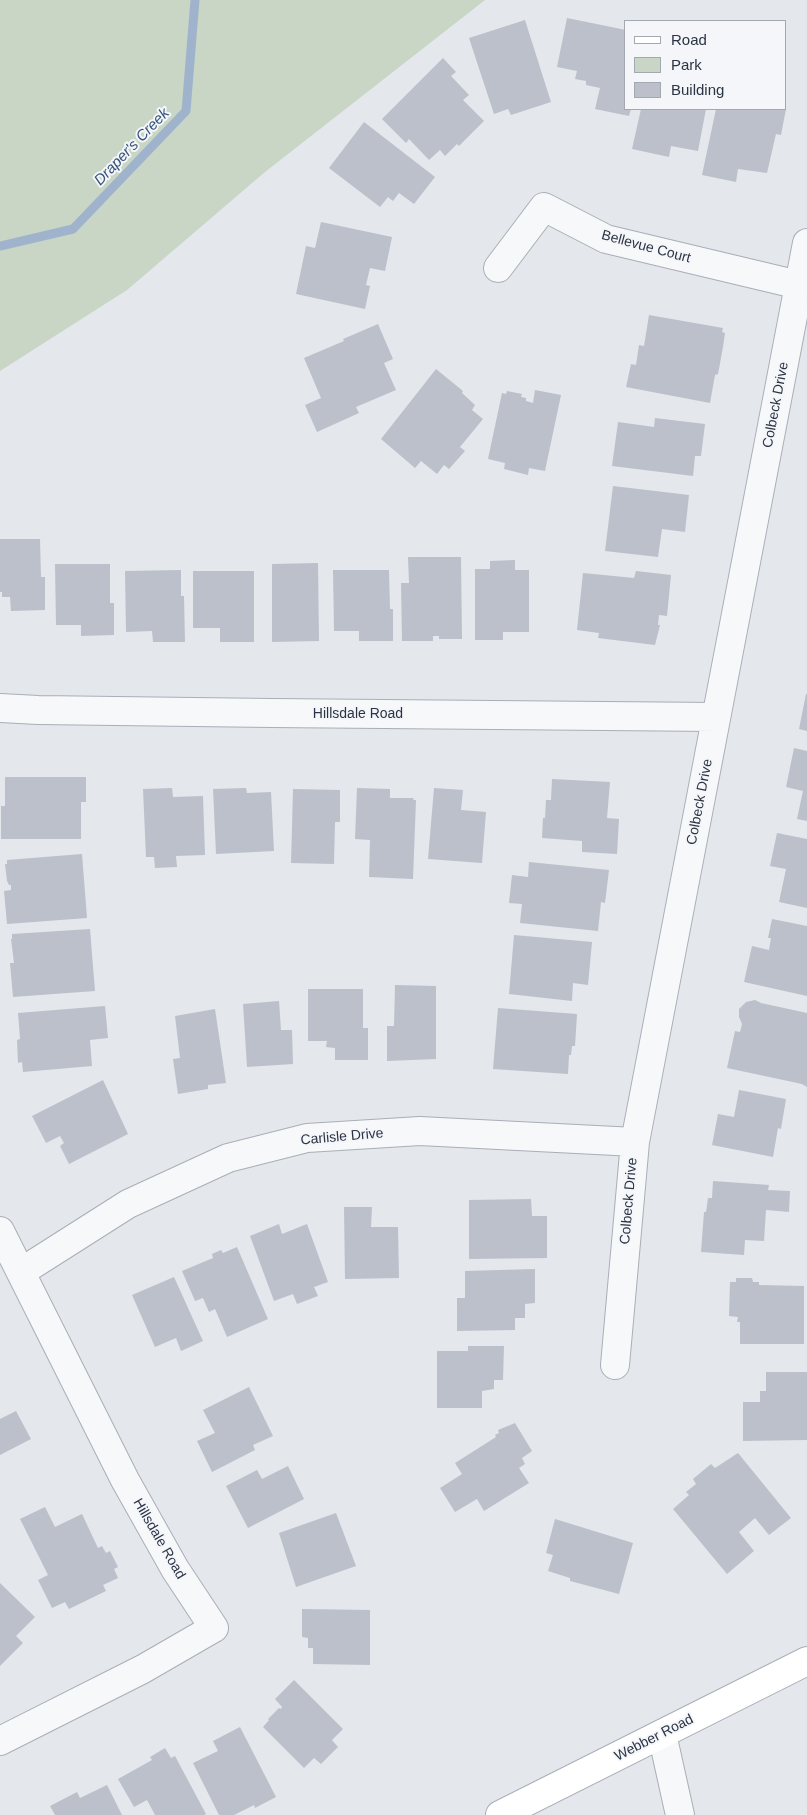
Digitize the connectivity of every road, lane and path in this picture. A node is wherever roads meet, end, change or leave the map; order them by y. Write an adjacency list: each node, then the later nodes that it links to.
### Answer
1 (807, 243): 3 (street, Colbeck Drive)
2 (498, 268): 3 (street, Bellevue Court)
3 (799, 286): 5 (street, Colbeck Drive)
4 (0, 708): 5 (street, Hillsdale Road)
5 (716, 717): 6 (street, Colbeck Drive)
6 (634, 1142): 8 (street, Carlisle Drive); 9 (street, Colbeck Drive)
7 (0, 1231): 8 (street, Hillsdale Road)
8 (20, 1272): 12 (street, Hillsdale Road)
9 (615, 1365)
10 (807, 1661): 11 (main road, Webber Road)
11 (662, 1734): 13 (main road, Webber Road); 14 (street)
12 (0, 1740)
13 (500, 1815)
14 (680, 1815)

